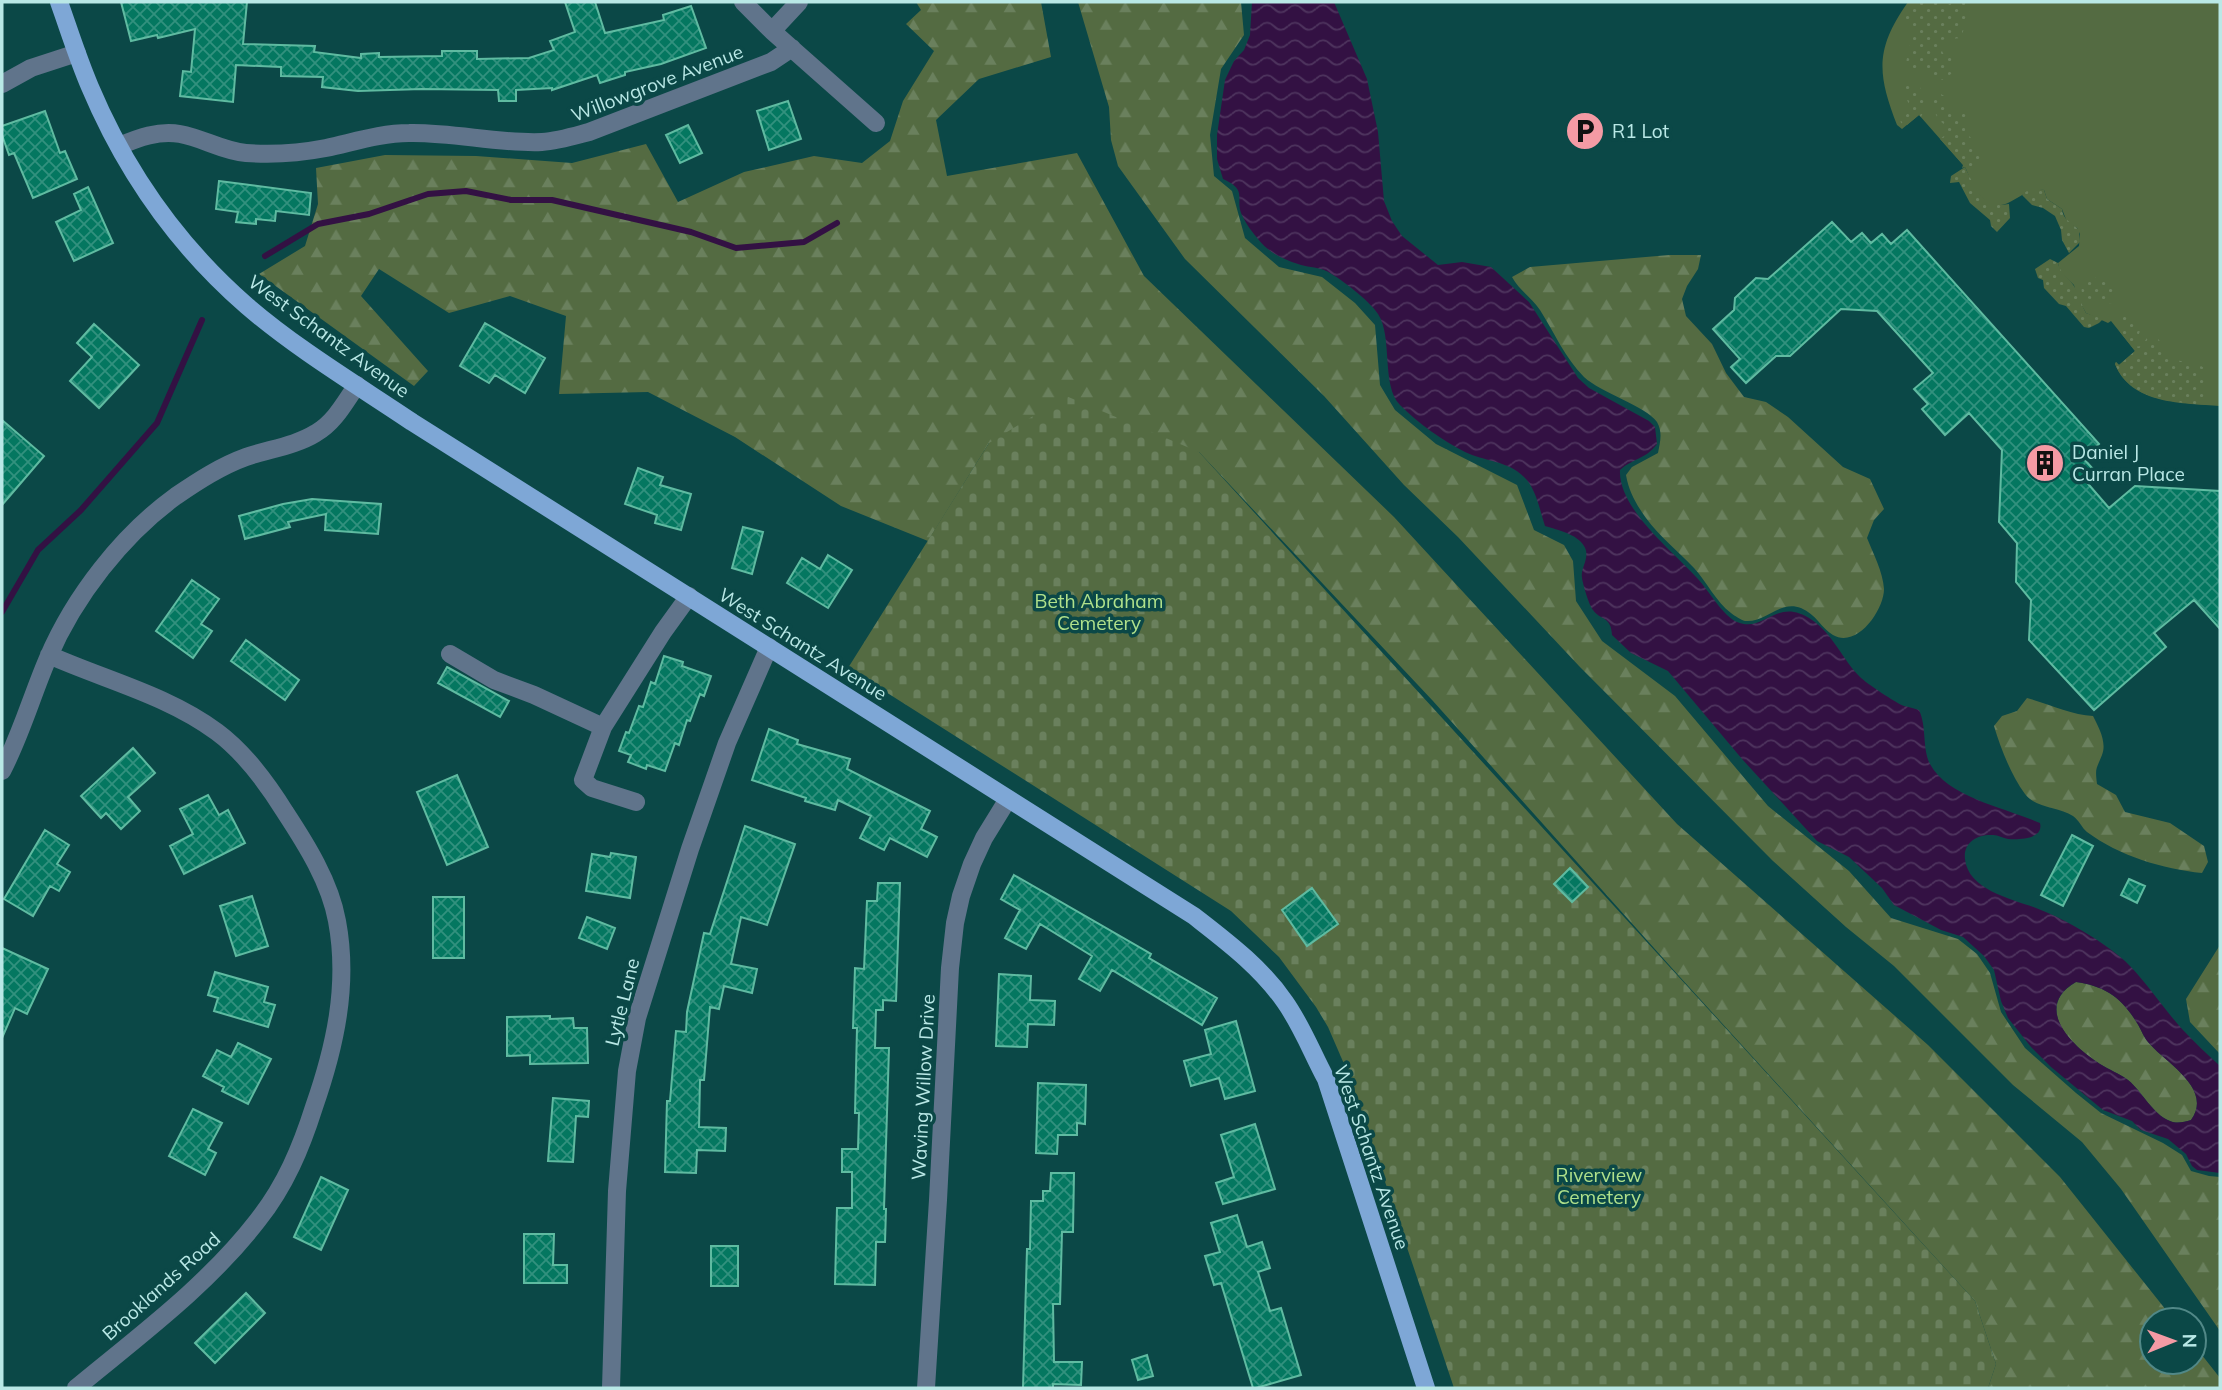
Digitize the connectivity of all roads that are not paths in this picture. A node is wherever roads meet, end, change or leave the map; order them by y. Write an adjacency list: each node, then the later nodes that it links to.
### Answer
1 (59, 2): 6 (main road, West Schantz Avenue)
2 (743, 2): 4 (street)
3 (799, 2): 4 (street)
4 (772, 31): 5 (street)
5 (792, 48): 8 (street); 9 (street, Willowgrove Avenue)
6 (77, 53): 7 (street); 9 (main road, West Schantz Avenue)
7 (2, 84)
8 (876, 123)
9 (119, 146): 10 (main road, West Schantz Avenue)
10 (358, 385): 11 (main road, West Schantz Avenue); 14 (street)
11 (689, 596): 12 (main road, West Schantz Avenue); 15 (street)
12 (769, 647): 17 (main road, West Schantz Avenue); 20 (street, Lytle Lane)
13 (450, 654): 15 (street)
14 (49, 655): 16 (street); 19 (street, Brooklands Road)
15 (603, 727): 18 (street)
16 (2, 771)
17 (1008, 799): 21 (street, Waving Willow Drive); 22 (main road, West Schantz Avenue)
18 (636, 802)
19 (76, 1388)
20 (611, 1388)
21 (926, 1388)
22 (1426, 1388)

